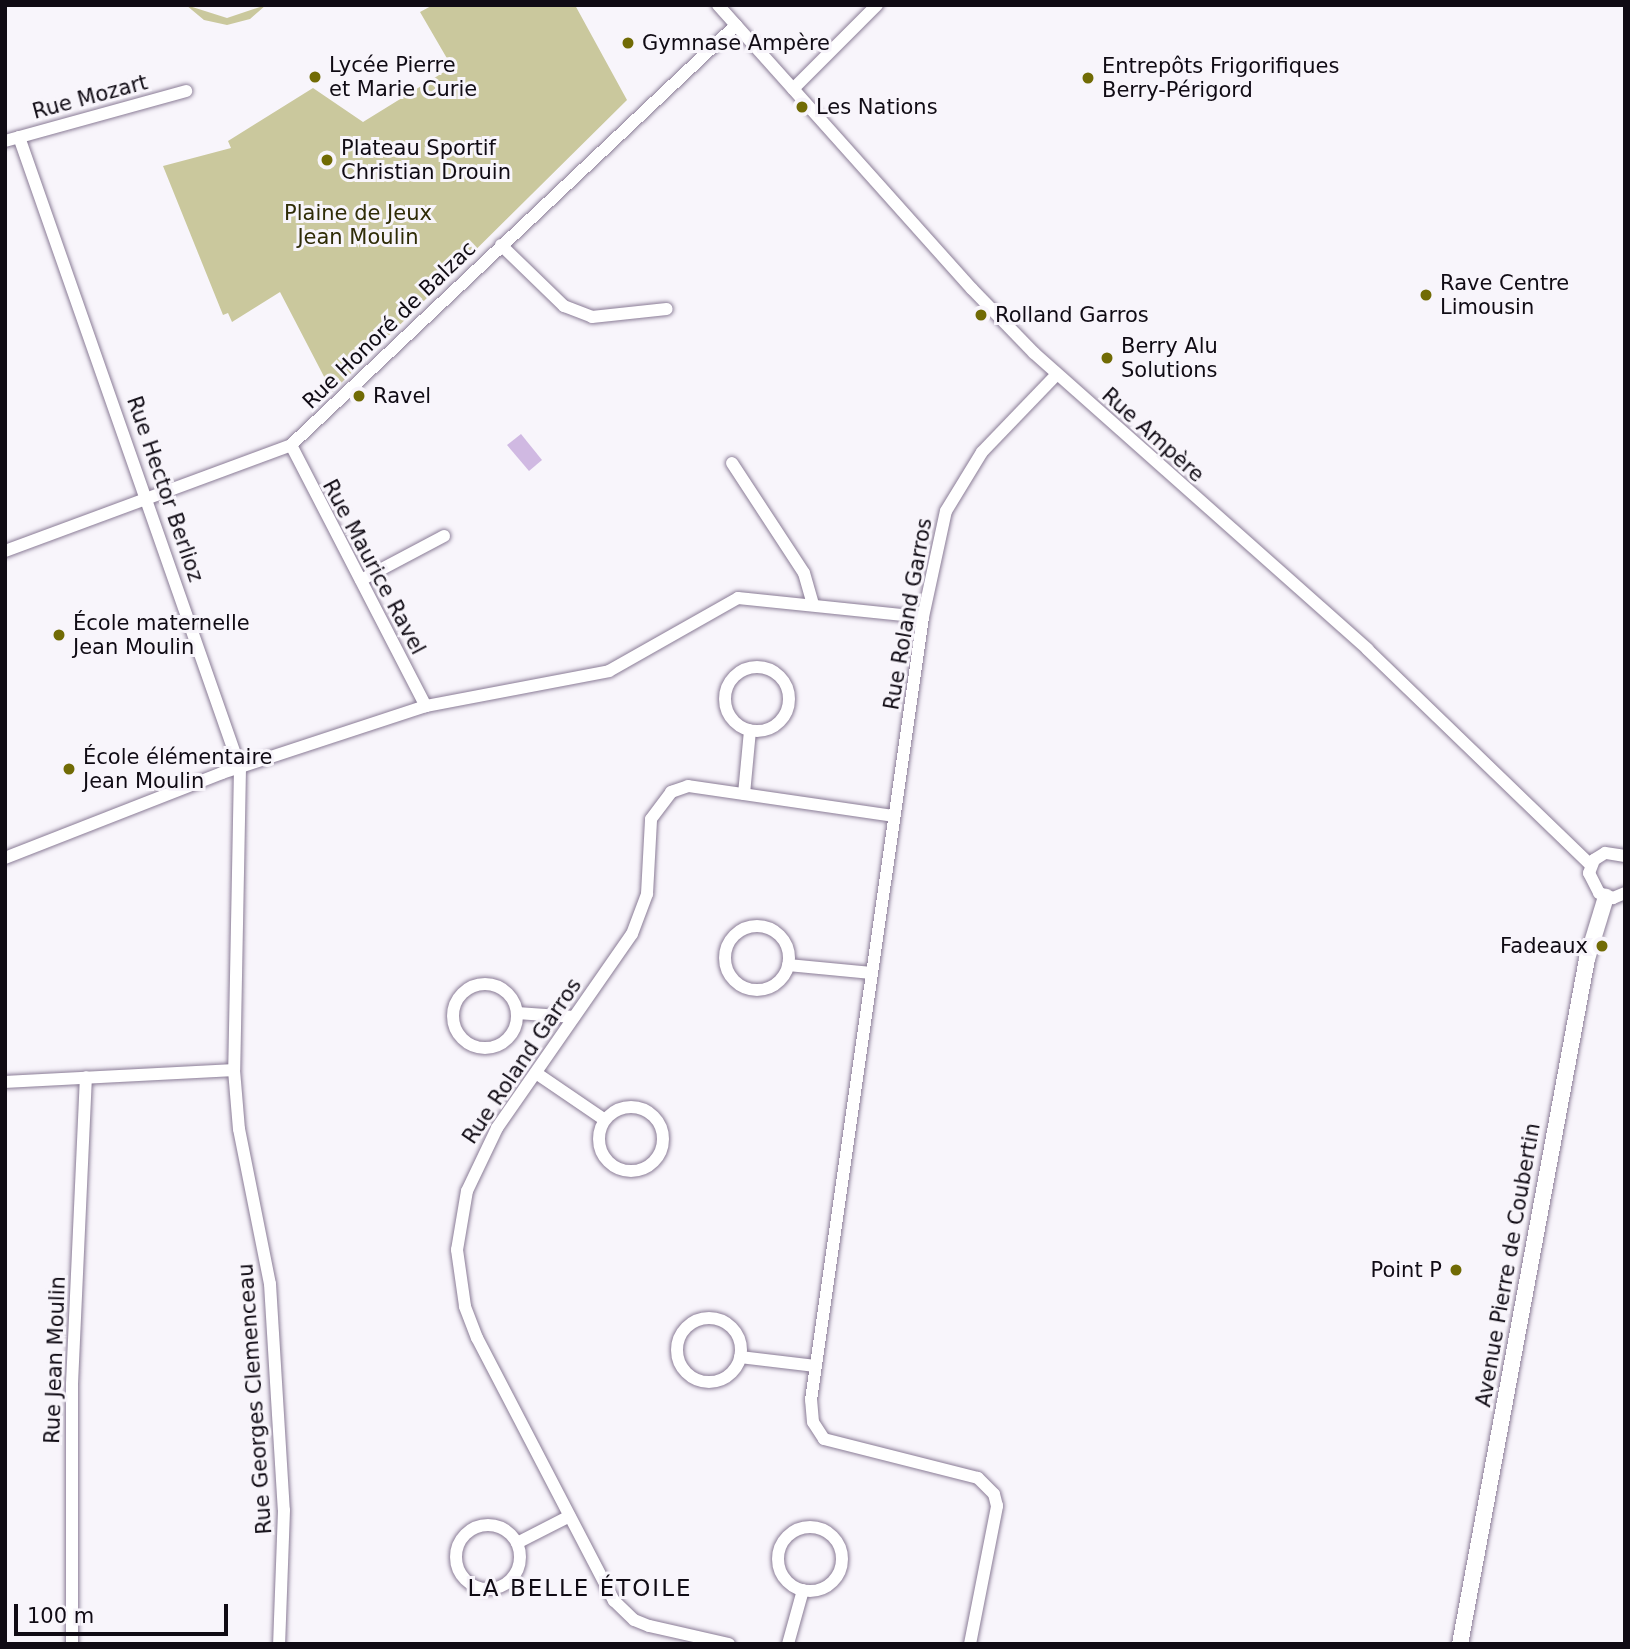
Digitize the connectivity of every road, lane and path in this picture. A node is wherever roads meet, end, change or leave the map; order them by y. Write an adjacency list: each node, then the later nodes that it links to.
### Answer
1 (718, 5): 3 (street, Rue Ampère)
2 (877, 5): 4 (street)
3 (736, 25): 4 (street, Rue Ampère); 8 (street, Rue Honoré de Balzac)
4 (793, 89): 10 (street, Rue Ampère)
5 (186, 91): 6 (street, Rue Mozart)
6 (19, 137): 7 (street, Rue Mozart); 13 (street, Rue Hector Berlioz)
7 (5, 141)
8 (501, 245): 9 (street); 11 (street, Rue Honoré de Balzac)
9 (667, 309)
10 (1057, 374): 18 (street, Rue Roland Garros); 26 (street, Rue Ampère)
11 (291, 445): 13 (street, Rue Honoré de Balzac); 16 (street, Rue Maurice Ravel)
12 (732, 464): 17 (street)
13 (148, 499): 15 (street, Rue Honoré de Balzac); 21 (street, Rue Hector Berlioz)
14 (444, 536): 16 (street)
15 (5, 551)
16 (360, 580): 19 (street, Rue Maurice Ravel)
17 (813, 605): 18 (street); 19 (street)
18 (923, 617): 23 (street, Rue Roland Garros)
19 (426, 706): 21 (street)
20 (750, 730): 20 (street); 22 (street)
21 (240, 768): 25 (street); 33 (street, Rue Hector Berlioz)
22 (744, 794): 23 (street, Rue Roland Garros); 32 (street, Rue Roland Garros)
23 (894, 816): 30 (street, Rue Roland Garros)
24 (1622, 850): 26 (street)
25 (5, 858)
26 (1591, 865): 28 (street)
27 (1625, 893): 28 (street)
28 (1606, 897): 48 (street, Avenue Pierre de Coubertin)
29 (788, 965): 29 (street); 30 (street)
30 (872, 973): 39 (street, Rue Roland Garros)
31 (517, 1013): 31 (street); 32 (street)
32 (574, 1017): 34 (street, Rue Roland Garros)
33 (234, 1070): 35 (street); 44 (street, Rue Georges Clemenceau)
34 (536, 1073): 37 (street); 40 (street, Rue Roland Garros)
35 (86, 1077): 36 (street); 43 (street, Rue Jean Moulin)
36 (5, 1082)
37 (605, 1120): 37 (street)
38 (740, 1357): 38 (street); 39 (street)
39 (815, 1366): 47 (street, Rue Roland Garros)
40 (570, 1516): 41 (street); 45 (street, Rue Roland Garros)
41 (517, 1543): 41 (street)
42 (803, 1590): 42 (street); 46 (street)
43 (72, 1644)
44 (279, 1644)
45 (729, 1644)
46 (789, 1644)
47 (970, 1644)
48 (1460, 1644)

